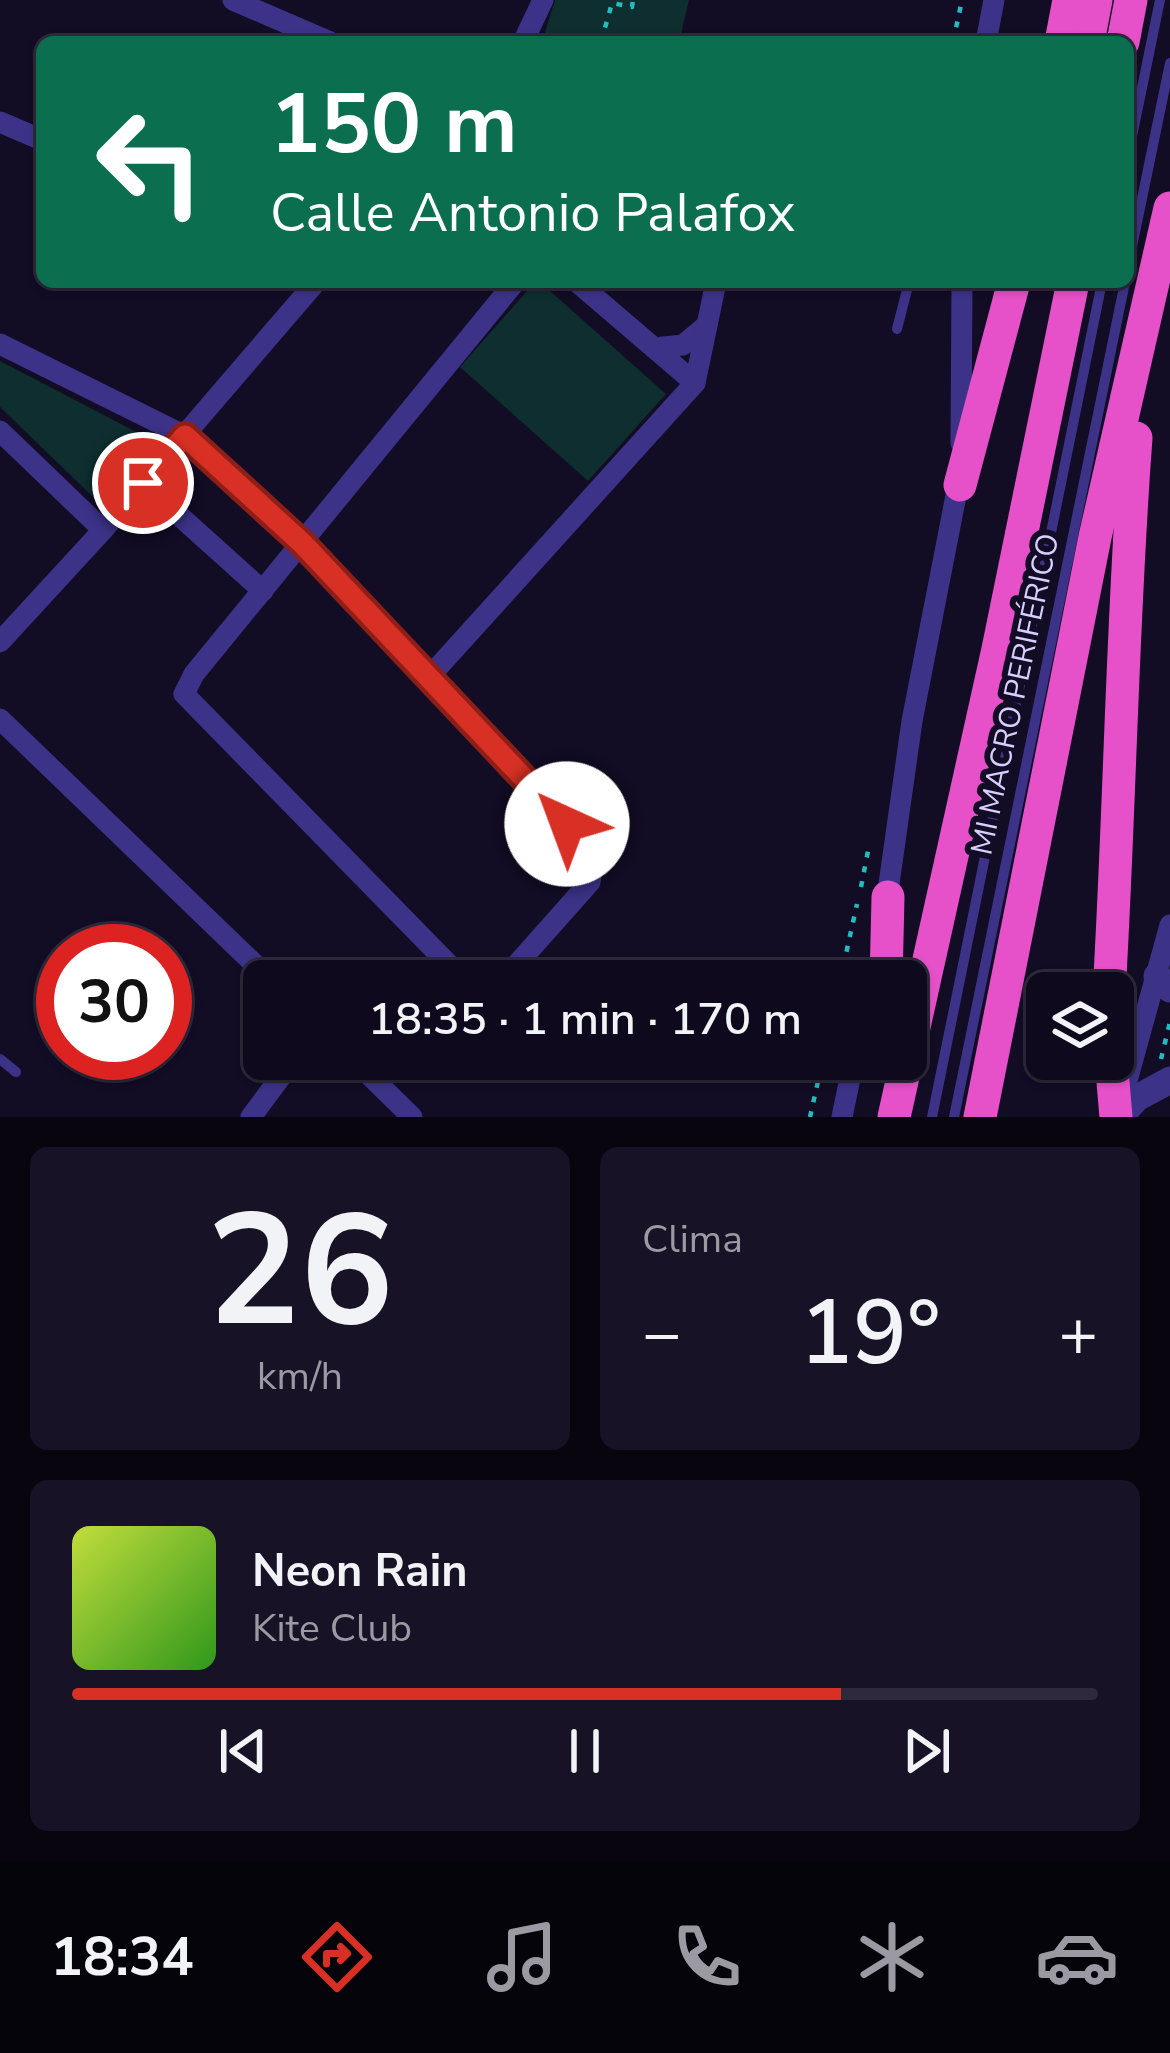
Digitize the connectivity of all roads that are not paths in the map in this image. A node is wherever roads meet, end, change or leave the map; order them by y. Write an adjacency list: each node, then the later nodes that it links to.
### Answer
1 (233, 0): 8 (street)
2 (544, 0): 9 (street)
3 (994, 0): 10 (street)
4 (1070, 0): 11 (highway)
5 (1096, 0): 12 (highway)
6 (1131, 0): 13 (highway)
7 (1160, 0): 16 (lane)
8 (316, 36)
9 (526, 36)
10 (987, 36)
11 (1061, 36)
12 (1089, 36)
13 (1124, 36)
14 (1170, 63): 19 (lane)
15 (0, 122): 17 (street)
16 (1134, 127)
17 (36, 137)
18 (1170, 208): 32 (highway)
19 (1134, 237)
20 (311, 288): 37 (street)
21 (510, 288): 41 (street)
22 (584, 288): 34 (street)
23 (715, 288): 30 (street)
24 (907, 288): 31 (lane)
25 (962, 288): 39 (street)
26 (1012, 288): 39 (highway)
27 (1072, 288): 67 (highway)
28 (1101, 288): 68 (lane, MI MACRO PERIFÉRICO)
29 (1124, 288): 69 (lane, MI MACRO PERIFÉRICO)
30 (707, 326): 34 (street); 35 (street)
31 (897, 328)
32 (1144, 334): 53 (highway); 70 (highway)
33 (0, 344): 37 (street)
34 (654, 348): 35 (street)
35 (695, 383): 44 (street)
36 (0, 431): 40 (street)
37 (185, 436): 38 (street); 41 (street)
38 (143, 483): 40 (street); 42 (street)
39 (960, 485): 46 (street)
40 (103, 530): 43 (street)
41 (302, 543): 42 (street); 44 (street)
42 (263, 591): 49 (street)
43 (0, 642)
44 (430, 676): 50 (street)
45 (0, 719): 48 (street)
46 (888, 897): 51 (street); 52 (highway)
47 (1170, 925): 54 (street)
48 (250, 960)
49 (444, 960)
50 (521, 960)
51 (874, 960)
52 (886, 960)
53 (1110, 972)
54 (1163, 982): 71 (street)
55 (0, 1059): 56 (lane)
56 (16, 1072)
57 (278, 1080): 63 (street)
58 (374, 1080): 64 (street)
59 (850, 1080): 65 (street)
60 (885, 1080): 66 (highway)
61 (1113, 1080): 71 (highway)
62 (1170, 1080): 71 (street)
63 (251, 1117)
64 (412, 1117)
65 (842, 1117)
66 (884, 1117)
67 (894, 1117)
68 (932, 1117)
69 (954, 1117)
70 (980, 1117)
71 (1117, 1117)

